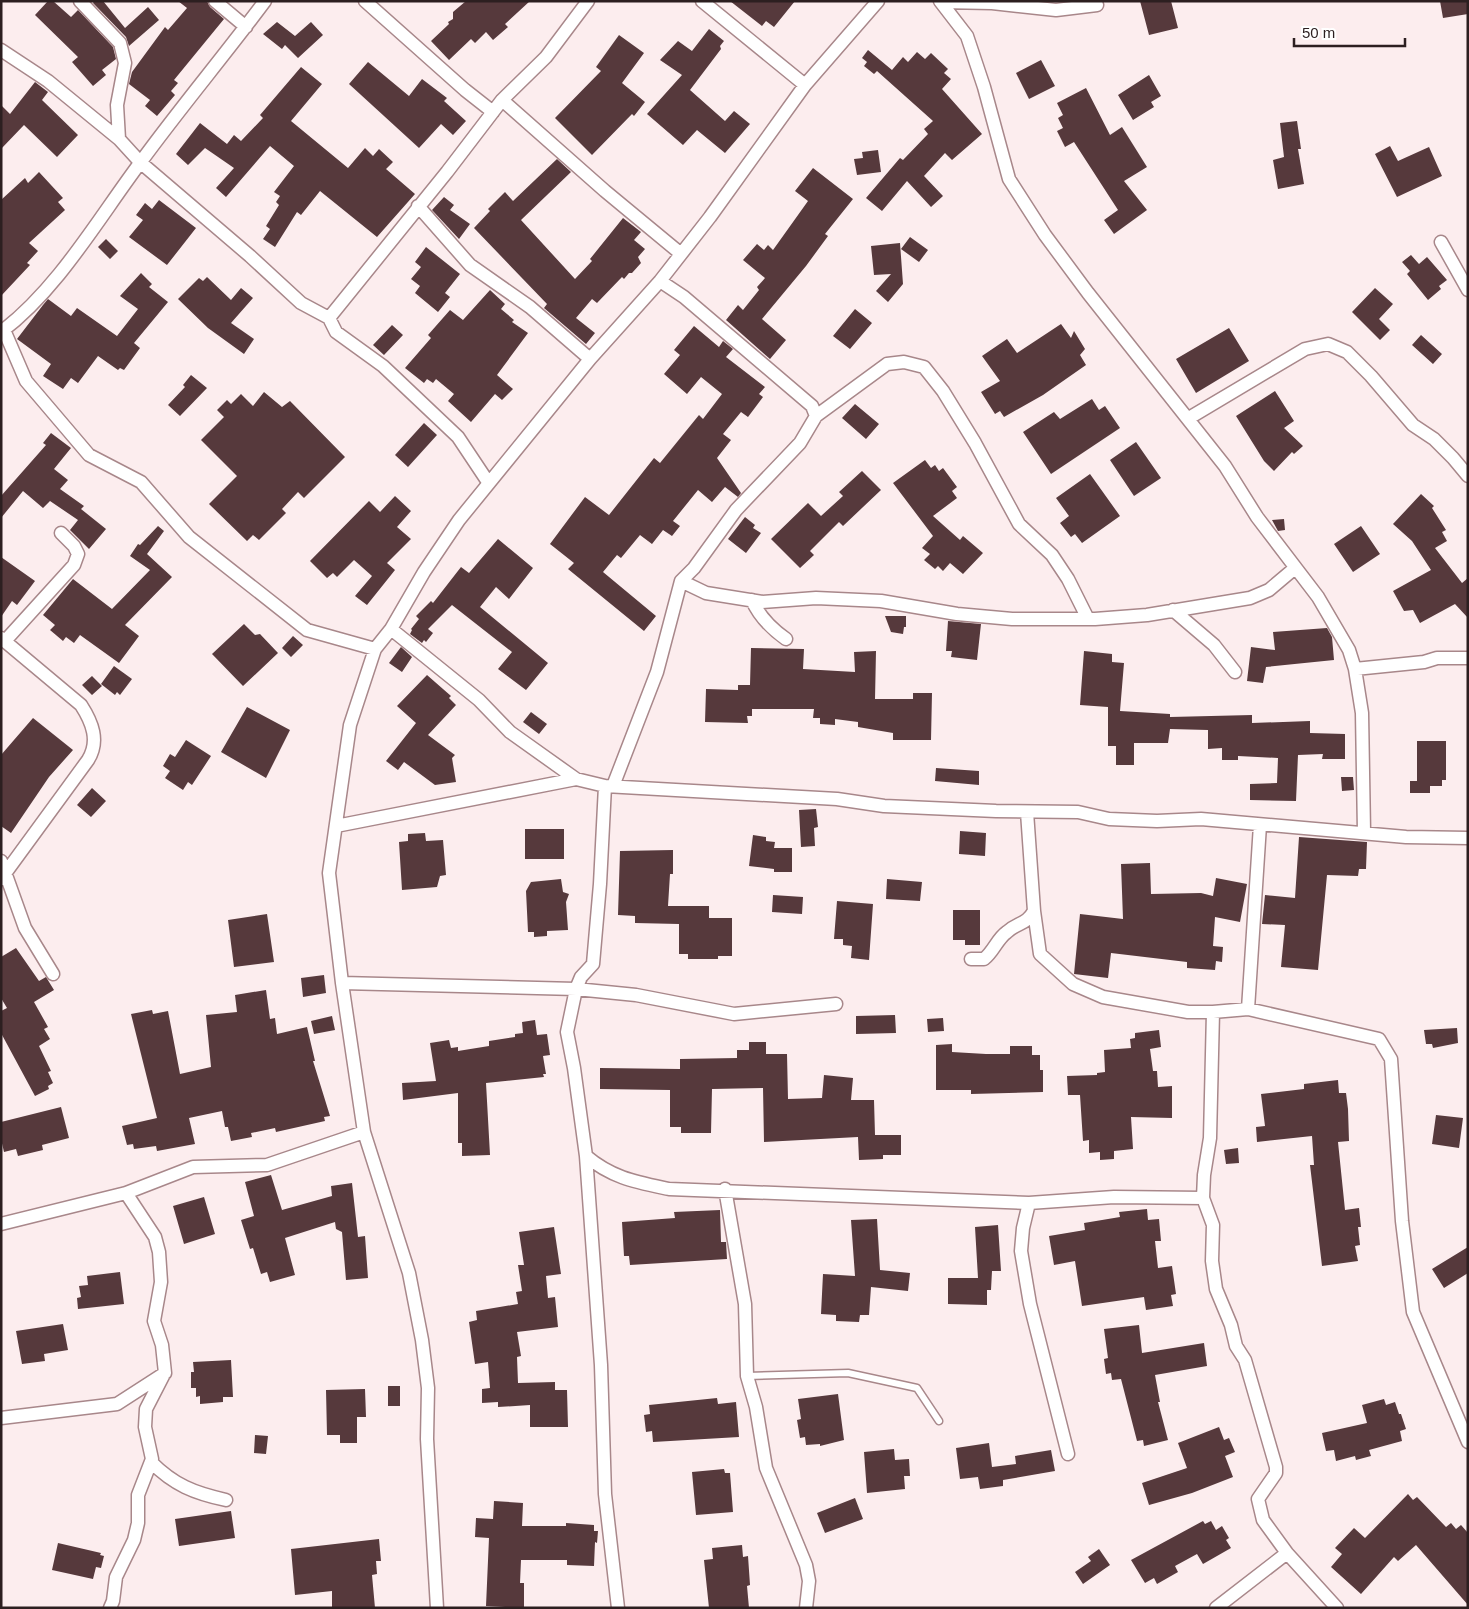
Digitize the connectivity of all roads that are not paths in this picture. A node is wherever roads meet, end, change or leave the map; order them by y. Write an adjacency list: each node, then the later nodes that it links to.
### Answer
1 (80, 1): 15 (street)
2 (215, 1): 10 (street)
3 (265, 1): 10 (street)
4 (365, 1): 14 (street)
5 (588, 1): 13 (street)
6 (702, 1): 12 (street)
7 (878, 1): 12 (street)
8 (941, 2): 9 (street); 26 (street)
9 (1097, 5)
10 (246, 27): 16 (street)
11 (2, 52): 15 (street)
12 (805, 84): 19 (street)
13 (502, 100): 14 (street); 19 (street)
14 (493, 112): 17 (street)
15 (119, 138): 16 (street)
16 (140, 162): 22 (street); 23 (street)
17 (418, 206): 22 (street); 24 (street)
18 (1441, 242): 21 (street)
19 (680, 253): 20 (street)
20 (660, 281): 24 (street); 25 (street)
21 (1468, 290)
22 (328, 318): 28 (street)
23 (3, 331): 38 (street)
24 (590, 359): 28 (street)
25 (816, 416): 31 (street); 34 (street)
26 (1189, 418): 27 (street); 30 (street)
27 (1468, 476)
28 (488, 482): 35 (street)
29 (61, 533): 37 (street)
30 (1296, 568): 33 (street); 40 (street)
31 (681, 581): 32 (street); 43 (street)
32 (752, 600): 34 (street); 36 (street)
33 (1173, 610): 34 (street); 41 (street)
34 (1088, 618)
35 (391, 629): 38 (street); 42 (street)
36 (786, 639)
37 (3, 640): 49 (street)
38 (374, 649): 46 (street)
39 (1468, 658): 40 (street)
40 (1355, 669): 47 (street)
41 (1235, 672)
42 (576, 779): 43 (street); 46 (street)
43 (609, 786): 44 (street); 54 (street)
44 (1026, 812): 45 (street); 50 (street)
45 (1260, 825): 47 (street); 56 (street)
46 (336, 826): 53 (street)
47 (1364, 832): 48 (street)
48 (1468, 838)
49 (3, 870): 52 (street)
50 (1034, 911): 51 (street); 57 (street)
51 (971, 959)
52 (53, 974)
53 (342, 983): 54 (street); 58 (street)
54 (576, 989): 55 (street); 59 (street)
55 (836, 1004)
56 (1248, 1009): 57 (street); 69 (street)
57 (1213, 1012): 62 (street)
58 (364, 1132): 61 (street); 75 (street)
59 (586, 1156): 60 (street); 76 (street)
60 (725, 1189): 63 (street); 66 (street)
61 (126, 1193): 64 (street); 65 (street)
62 (1203, 1198): 63 (street); 73 (street)
63 (1029, 1203): 70 (street)
64 (1, 1224)
65 (165, 1373): 67 (street); 71 (street)
66 (747, 1376): 68 (lane); 77 (street)
67 (1, 1418)
68 (939, 1421)
69 (1468, 1442)
70 (1068, 1454)
71 (151, 1462): 72 (street); 74 (street)
72 (226, 1500)
73 (1287, 1553): 78 (street); 79 (street)
74 (110, 1608)
75 (437, 1608)
76 (618, 1608)
77 (806, 1608)
78 (1216, 1608)
79 (1337, 1608)

